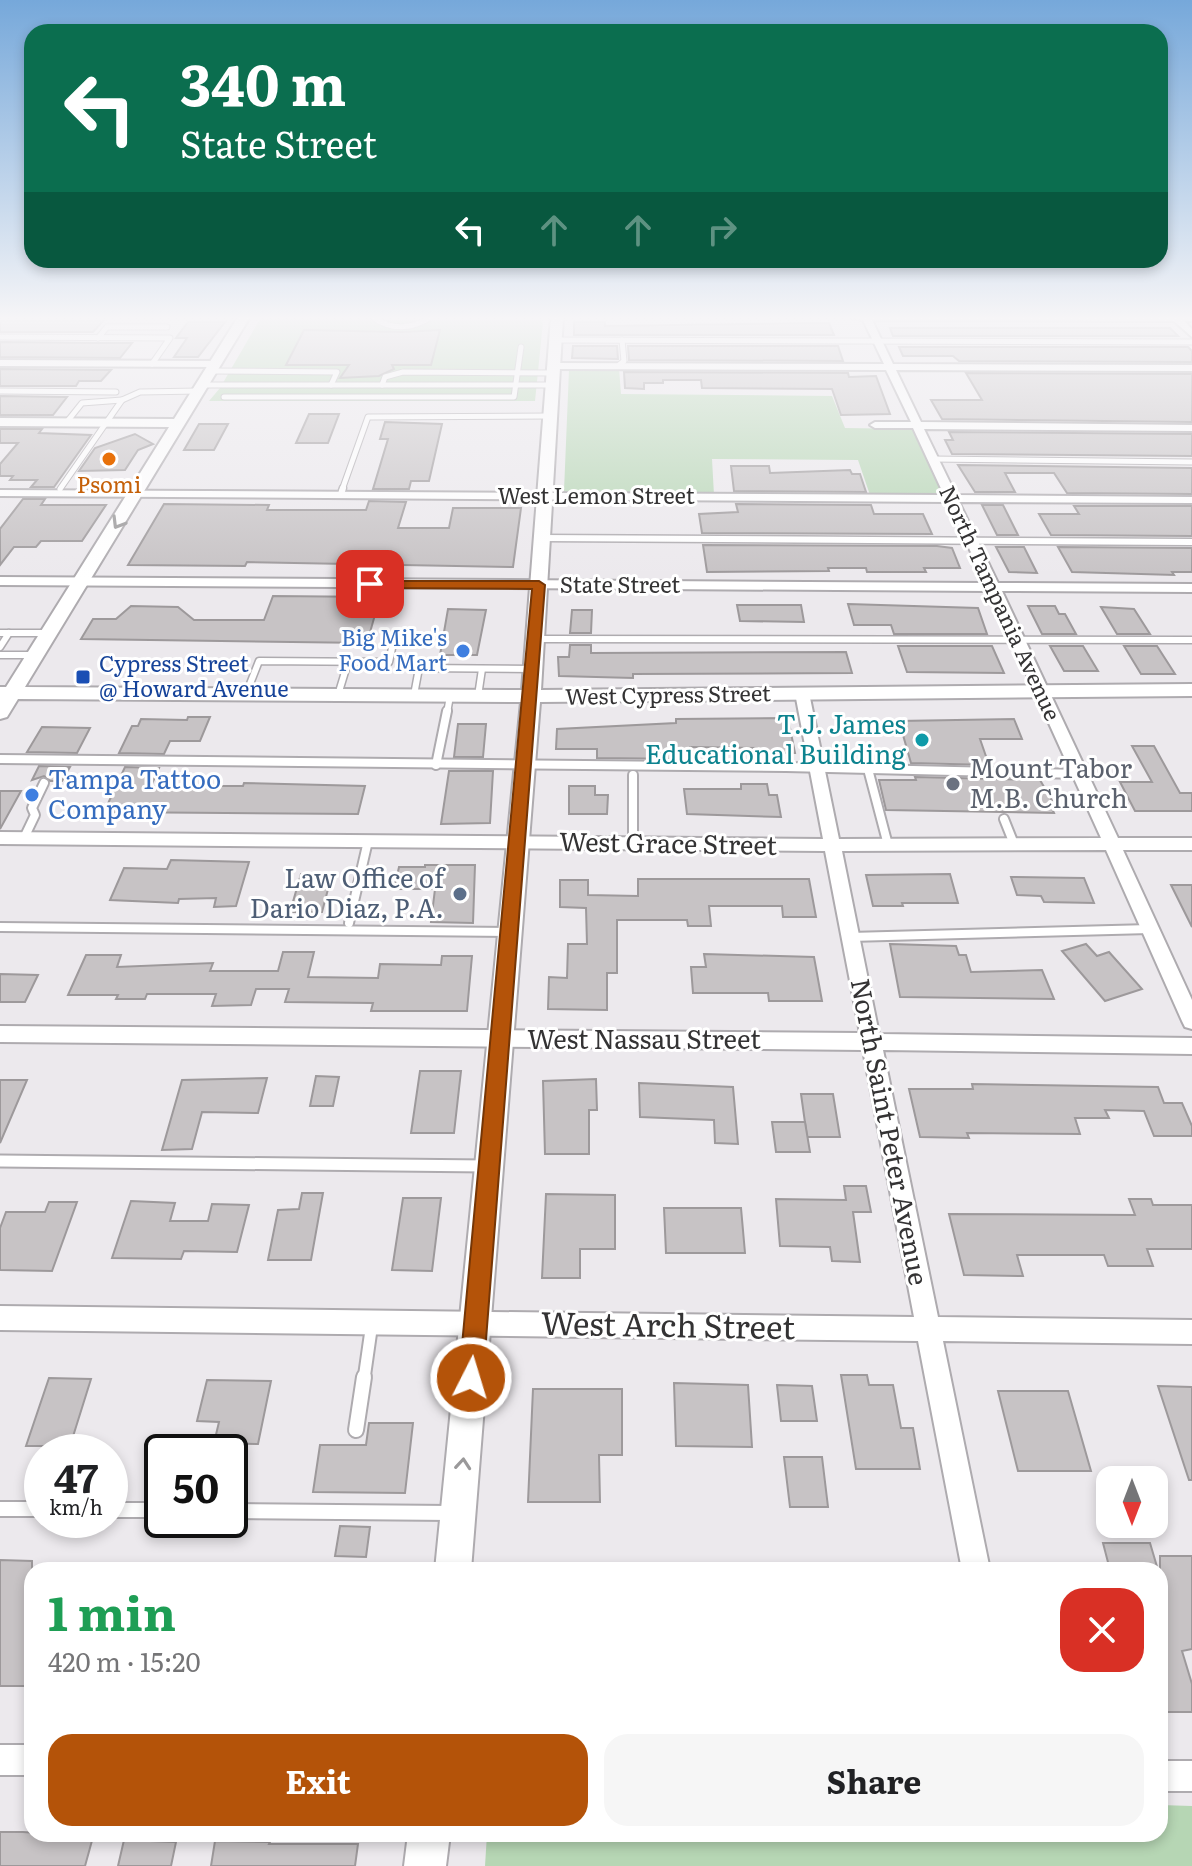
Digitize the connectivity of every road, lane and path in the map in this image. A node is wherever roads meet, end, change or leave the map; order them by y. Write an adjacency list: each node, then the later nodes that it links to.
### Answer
1 (81, 404): 8 (lane)
2 (119, 404): 9 (lane)
3 (191, 404): 10 (main road)
4 (551, 404): 6 (main road)
5 (906, 404): 12 (street, North Tampania Avenue)
6 (550, 416): 19 (lane); 20 (main road)
7 (0, 422): 8 (main road)
8 (66, 423): 9 (main road)
9 (106, 423): 10 (main road); 16 (lane)
10 (179, 423): 18 (main road)
11 (875, 425): 12 (street)
12 (916, 426): 13 (street); 14 (street, North Tampania Avenue)
13 (1192, 428)
14 (932, 459): 15 (lane); 21 (street, North Tampania Avenue)
15 (1192, 462)
16 (60, 489)
17 (0, 493): 18 (street, West Lemon Street)
18 (136, 494): 19 (street, West Lemon Street); 27 (main road, one-way to 27)
19 (341, 494): 20 (street, West Lemon Street)
20 (544, 496): 21 (street, West Lemon Street); 23 (main road)
21 (950, 498): 22 (street, West Lemon Street); 24 (street, North Tampania Avenue)
22 (1192, 500)
23 (542, 538): 24 (lane); 28 (main road)
24 (970, 540): 25 (lane); 29 (street, North Tampania Avenue)
25 (1192, 542)
26 (0, 581): 27 (street, State Street)
27 (82, 582): 28 (street, State Street); 32 (main road)
28 (539, 585): 29 (street, State Street); 34 (main road)
29 (991, 586): 30 (street, State Street); 36 (street, North Tampania Avenue)
30 (1192, 588)
31 (4, 633): 32 (lane); 37 (lane)
32 (50, 633): 39 (main road)
33 (394, 639): 40 (lane)
34 (535, 639): 36 (lane); 42 (main road)
35 (1192, 640): 36 (lane)
36 (1018, 641): 44 (street, North Tampania Avenue)
37 (0, 647)
38 (0, 655): 39 (lane)
39 (36, 655): 45 (main road)
40 (348, 662): 47 (lane); 48 (lane)
41 (482, 669): 42 (lane); 49 (lane); 51 (lane)
42 (533, 669): 52 (main road)
43 (1192, 690): 44 (main road, West Cypress Street)
44 (1043, 692): 46 (main road, West Cypress Street); 59 (street, North Tampania Avenue)
45 (6, 693): 47 (main road, West Cypress Street); 53 (main road)
46 (802, 693): 52 (main road, West Cypress Street); 57 (street, North Saint Peter Avenue)
47 (246, 694): 48 (main road, West Cypress Street)
48 (338, 695): 49 (main road, West Cypress Street)
49 (414, 695): 50 (main road, West Cypress Street)
50 (450, 696): 51 (main road, West Cypress Street); 55 (lane)
51 (478, 696): 52 (main road, West Cypress Street)
52 (531, 696): 56 (main road)
53 (0, 713)
54 (0, 759): 55 (lane)
55 (436, 765): 56 (lane)
56 (525, 766): 57 (lane); 66 (main road)
57 (818, 769): 58 (lane); 70 (street, North Saint Peter Avenue)
58 (868, 769): 59 (lane); 71 (lane)
59 (1080, 774): 72 (street, North Tampania Avenue)
60 (633, 775): 67 (lane)
61 (44, 783): 64 (lane)
62 (1004, 819): 68 (lane)
63 (0, 838): 64 (street, West Grace Street)
64 (24, 838): 65 (street, West Grace Street)
65 (368, 841): 66 (street, West Grace Street); 73 (lane)
66 (518, 843): 67 (street, West Grace Street); 76 (main road)
67 (633, 843): 70 (street, West Grace Street)
68 (1014, 844): 71 (street, West Grace Street); 72 (street, West Grace Street)
69 (1192, 844): 72 (street, West Grace Street)
70 (832, 845): 71 (street, West Grace Street); 77 (street, North Saint Peter Avenue)
71 (888, 845)
72 (1111, 845): 75 (street, North Tampania Avenue)
73 (349, 923)
74 (0, 927): 76 (lane)
75 (1150, 929): 77 (lane); 78 (street, North Tampania Avenue)
76 (510, 932): 80 (main road)
77 (850, 937): 81 (street, North Saint Peter Avenue)
78 (1192, 1021)
79 (0, 1034): 80 (street, West Nassau Street)
80 (499, 1040): 81 (street, West Nassau Street); 84 (main road)
81 (870, 1040): 82 (street, West Nassau Street); 88 (street, North Saint Peter Avenue)
82 (1192, 1046)
83 (0, 1161): 84 (lane)
84 (489, 1166): 87 (main road)
85 (0, 1318): 86 (street, West Arch Street)
86 (372, 1322): 87 (street, West Arch Street); 90 (lane)
87 (476, 1324): 88 (street, West Arch Street); 94 (main road, one-way to 87)
88 (928, 1329): 89 (street, West Arch Street); 96 (street, North Saint Peter Avenue)
89 (1192, 1332)
90 (356, 1430)
91 (0, 1509): 92 (lane)
92 (24, 1509)
93 (248, 1511): 94 (lane)
94 (459, 1513): 95 (main road)
95 (454, 1562)
96 (974, 1562)
97 (0, 1760): 98 (street)
98 (24, 1760)
99 (1168, 1776): 100 (street)
100 (1192, 1776)
101 (428, 1842): 102 (main road)
102 (425, 1866)

